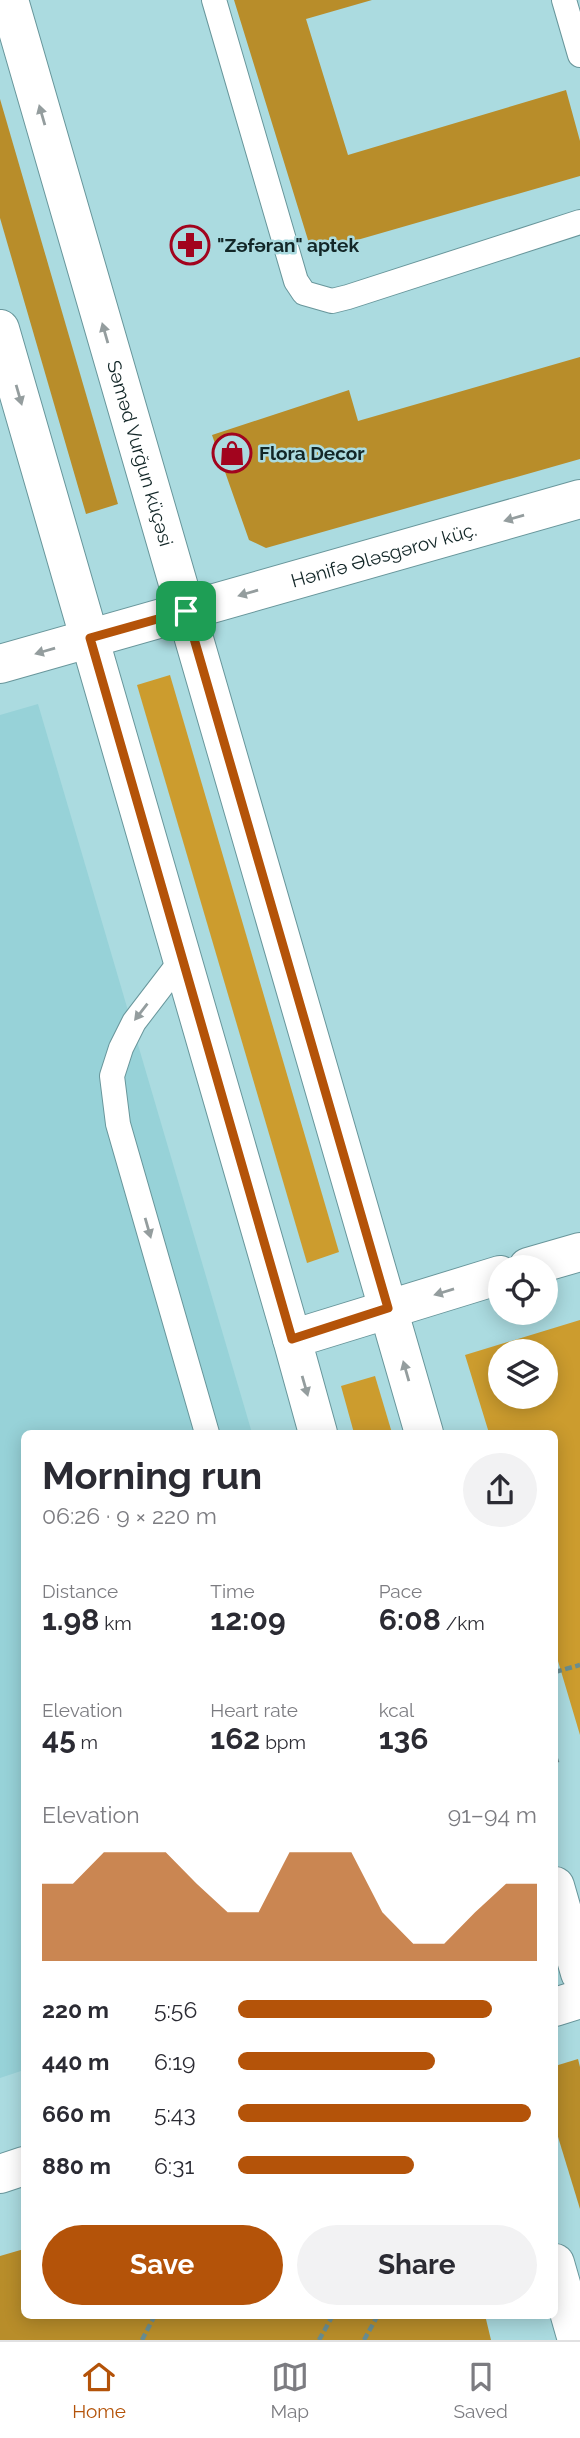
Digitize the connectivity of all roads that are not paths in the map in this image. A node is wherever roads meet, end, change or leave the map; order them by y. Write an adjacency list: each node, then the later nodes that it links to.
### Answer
1 (9, 0): 8 (main road, Səməd Vurğun küçəsi, one-way to 1)
2 (214, 0): 5 (lane)
3 (564, 0): 4 (lane)
4 (580, 55)
5 (580, 222)
6 (0, 329): 9 (main road, one-way to 9)
7 (580, 499): 8 (main road, Hənifə Ələsgərov küç., one-way to 8)
8 (186, 611): 9 (main road, Hənifə Ələsgərov küç.); 15 (main road, Səməd Vurğun küçəsi)
9 (90, 638): 10 (main road, one-way to 10); 11 (main road)
10 (0, 664)
11 (183, 958): 16 (main road); 17 (lane, one-way to 17)
12 (580, 1252): 13 (main road)
13 (558, 1258)
14 (488, 1279): 15 (main road, one-way to 15)
15 (388, 1308): 16 (main road); 19 (main road, Səməd Vurğun küçəsi, one-way to 15)
16 (292, 1339): 18 (main road, one-way to 18)
17 (206, 1430)
18 (317, 1430)
19 (423, 1430)
20 (558, 1896): 21 (main road)
21 (580, 1973)
22 (580, 1999): 23 (main road)
23 (558, 2006)
24 (21, 2167): 25 (main road)
25 (0, 2174)
26 (558, 2274): 27 (main road)
27 (577, 2340)

